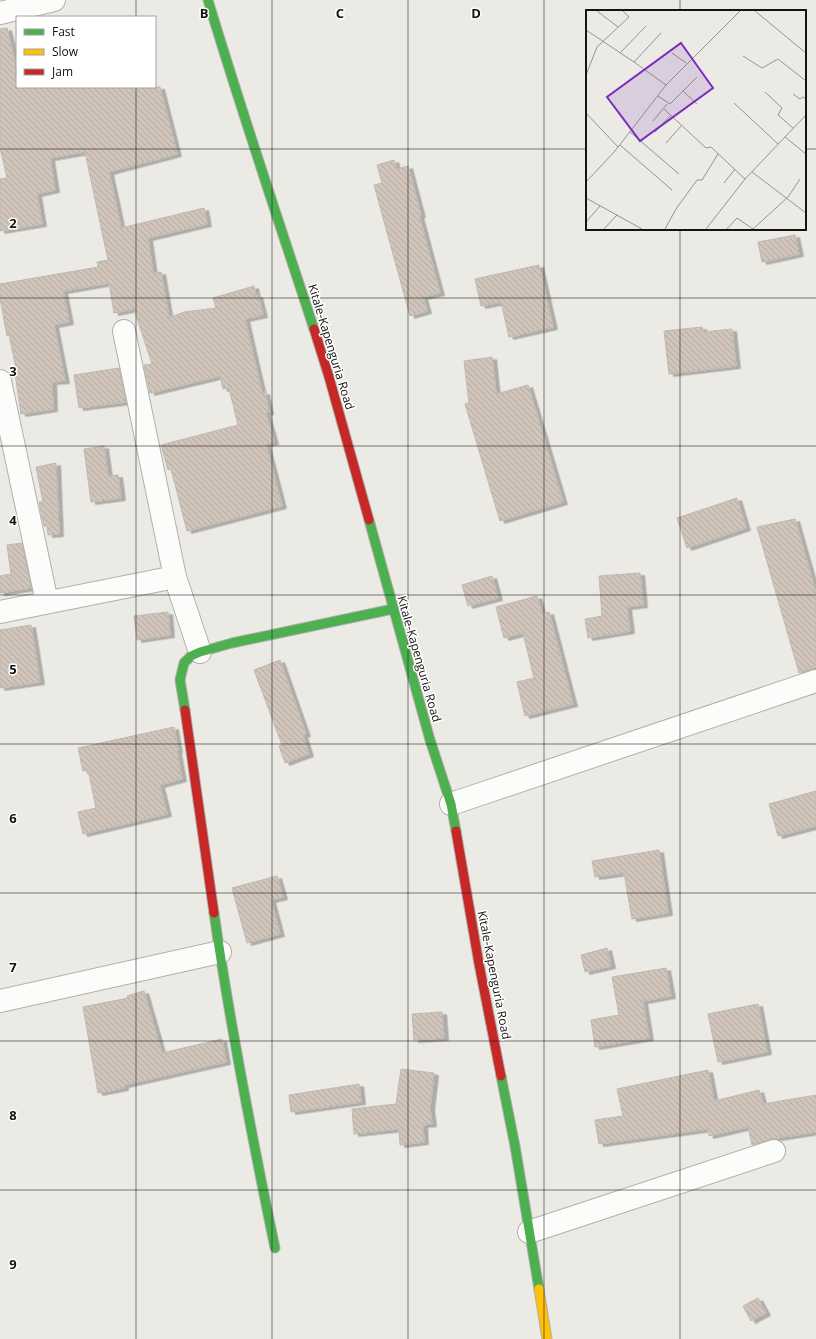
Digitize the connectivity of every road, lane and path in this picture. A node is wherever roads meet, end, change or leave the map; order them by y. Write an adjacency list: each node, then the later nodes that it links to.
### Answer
1 (54, 0): 3 (street)
2 (208, 0): 8 (main road, Kitale-Kapenguria Road)
3 (0, 13)
4 (124, 331): 6 (street)
5 (0, 381): 7 (street)
6 (175, 577): 7 (street); 10 (street)
7 (47, 602): 9 (street)
8 (393, 609): 10 (main road); 12 (main road, Kitale-Kapenguria Road)
9 (0, 612)
10 (200, 652): 13 (main road)
11 (816, 681): 12 (street)
12 (451, 804): 16 (main road, Kitale-Kapenguria Road)
13 (220, 952): 14 (street); 17 (main road)
14 (0, 1001)
15 (774, 1151): 16 (street)
16 (529, 1232): 18 (main road, Kitale-Kapenguria Road)
17 (275, 1248)
18 (547, 1339)

